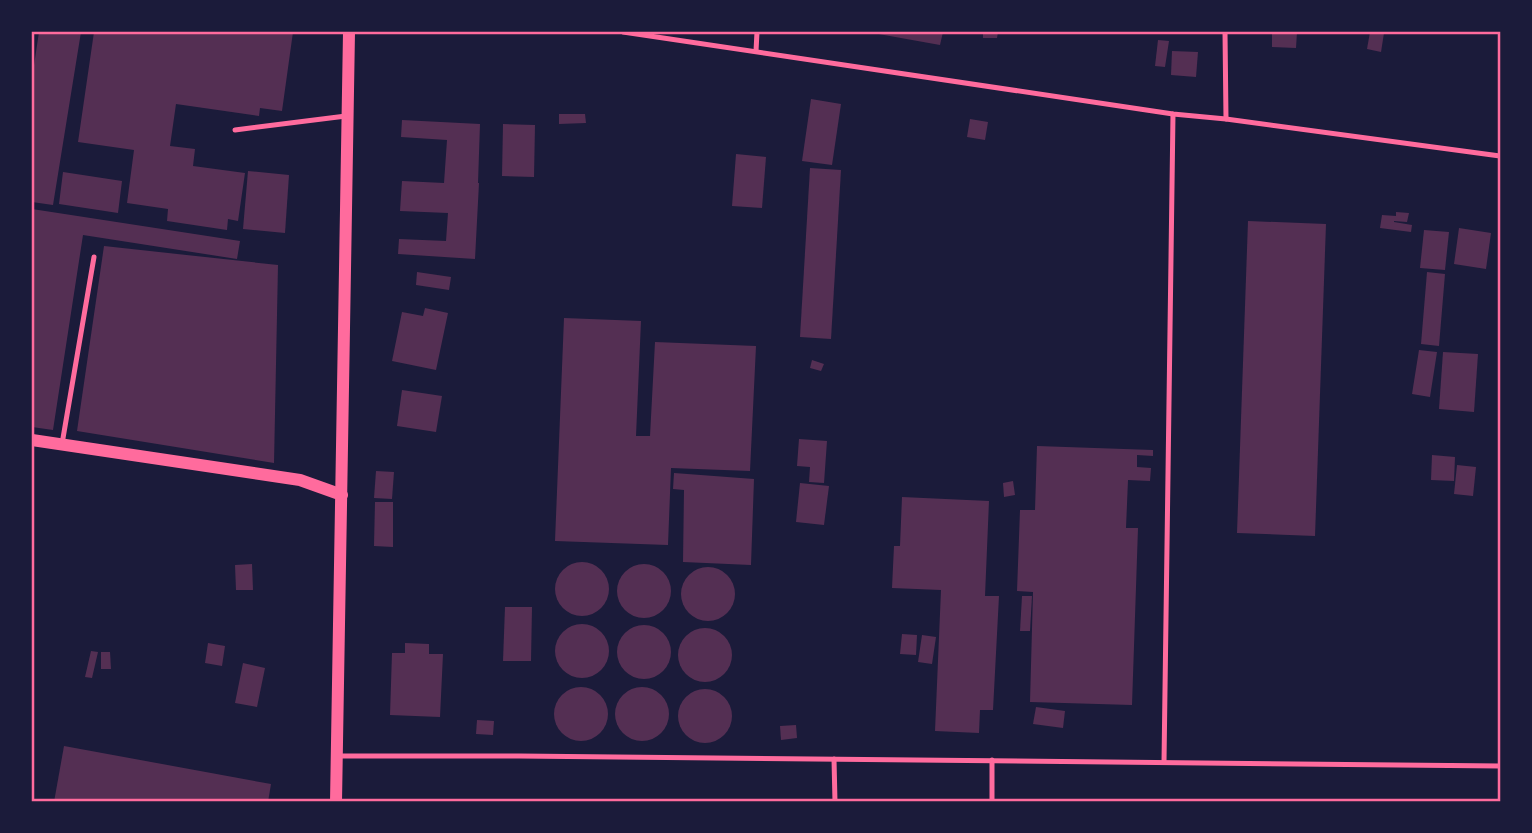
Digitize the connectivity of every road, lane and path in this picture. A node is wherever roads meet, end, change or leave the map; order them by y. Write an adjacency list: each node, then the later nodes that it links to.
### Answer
1 (349, 32): 7 (street)
2 (623, 32): 5 (lane)
3 (757, 32): 5 (lane)
4 (1225, 32): 8 (lane)
5 (756, 51): 6 (lane)
6 (1173, 114): 8 (lane); 18 (lane)
7 (348, 116): 9 (lane); 14 (street)
8 (1226, 119): 10 (lane)
9 (235, 130)
10 (1500, 156)
11 (93, 257): 13 (lane)
12 (32, 440): 13 (street)
13 (62, 445): 14 (street)
14 (342, 495): 15 (street)
15 (337, 756): 16 (lane); 20 (street)
16 (834, 759): 17 (lane); 21 (lane)
17 (992, 760): 18 (lane); 22 (lane)
18 (1164, 762): 19 (lane)
19 (1500, 766)
20 (336, 802)
21 (835, 802)
22 (992, 802)

